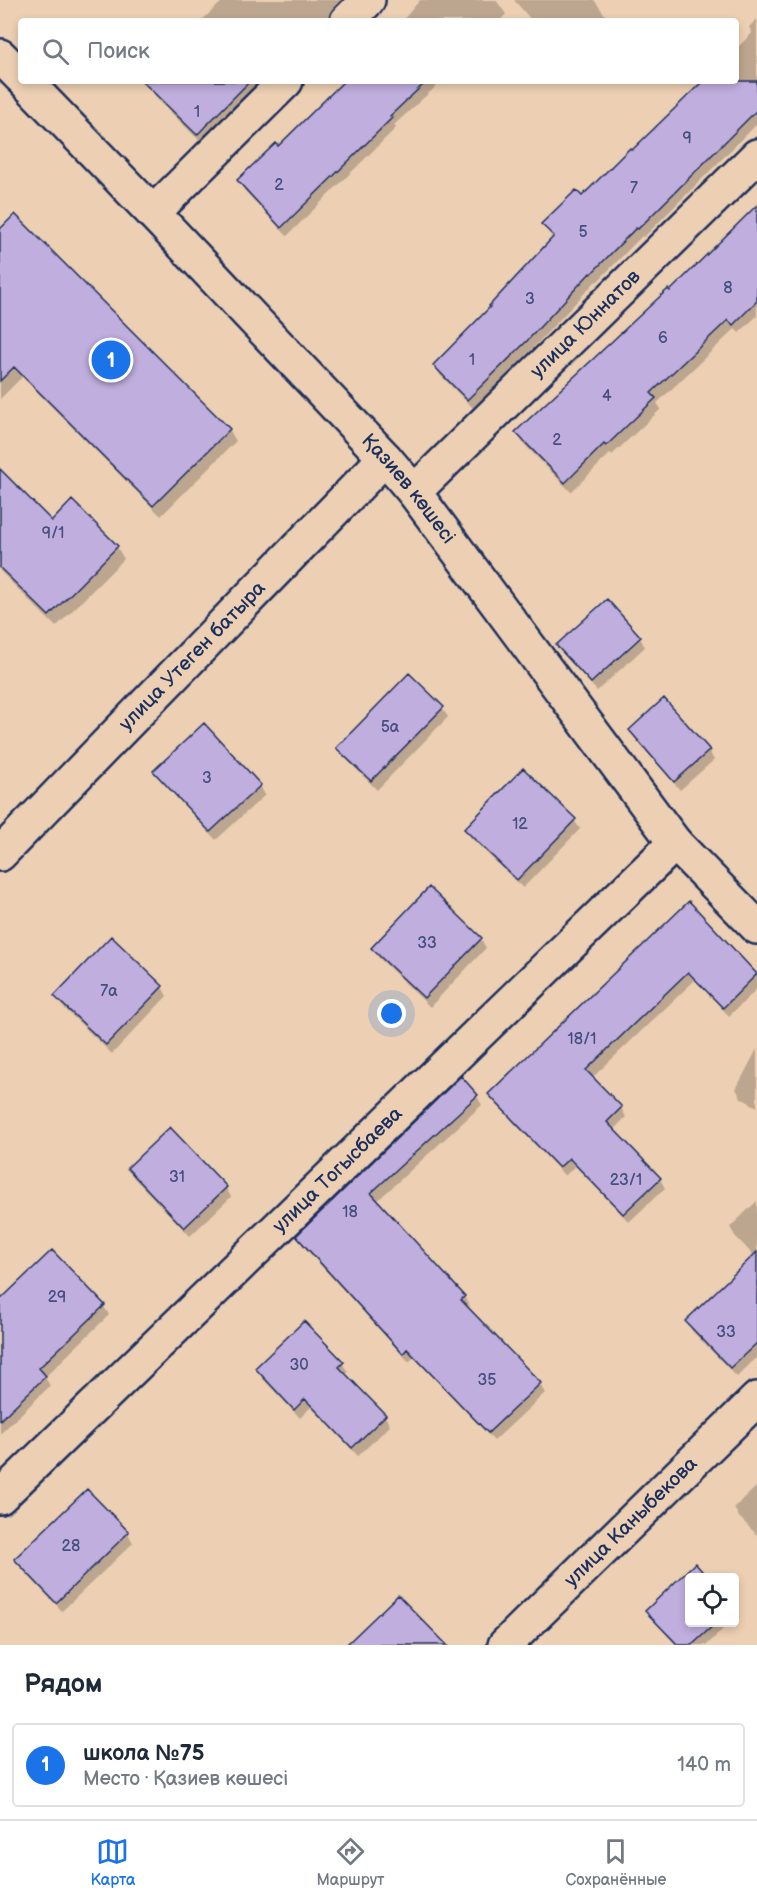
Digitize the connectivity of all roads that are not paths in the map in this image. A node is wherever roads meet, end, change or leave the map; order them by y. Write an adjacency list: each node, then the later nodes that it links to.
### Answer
1 (368, 0): 2 (street)
2 (350, 18)
3 (0, 56): 4 (street)
4 (18, 74)
5 (28, 84): 8 (street, Қазиев көшесі)
6 (283, 84): 8 (street)
7 (757, 156): 10 (street, улица Юннатов)
8 (153, 213): 9 (street, Қазиев көшесі)
9 (385, 458): 10 (street, Қазиев көшесі); 12 (street, улица Утеген батыра)
10 (414, 492): 11 (street, Қазиев көшесі)
11 (675, 843): 13 (street, Қазиев көшесі); 15 (street, улица Тогысбаева)
12 (0, 854)
13 (757, 927)
14 (757, 1399): 16 (street, улица Каныбекова)
15 (0, 1497)
16 (505, 1645)

